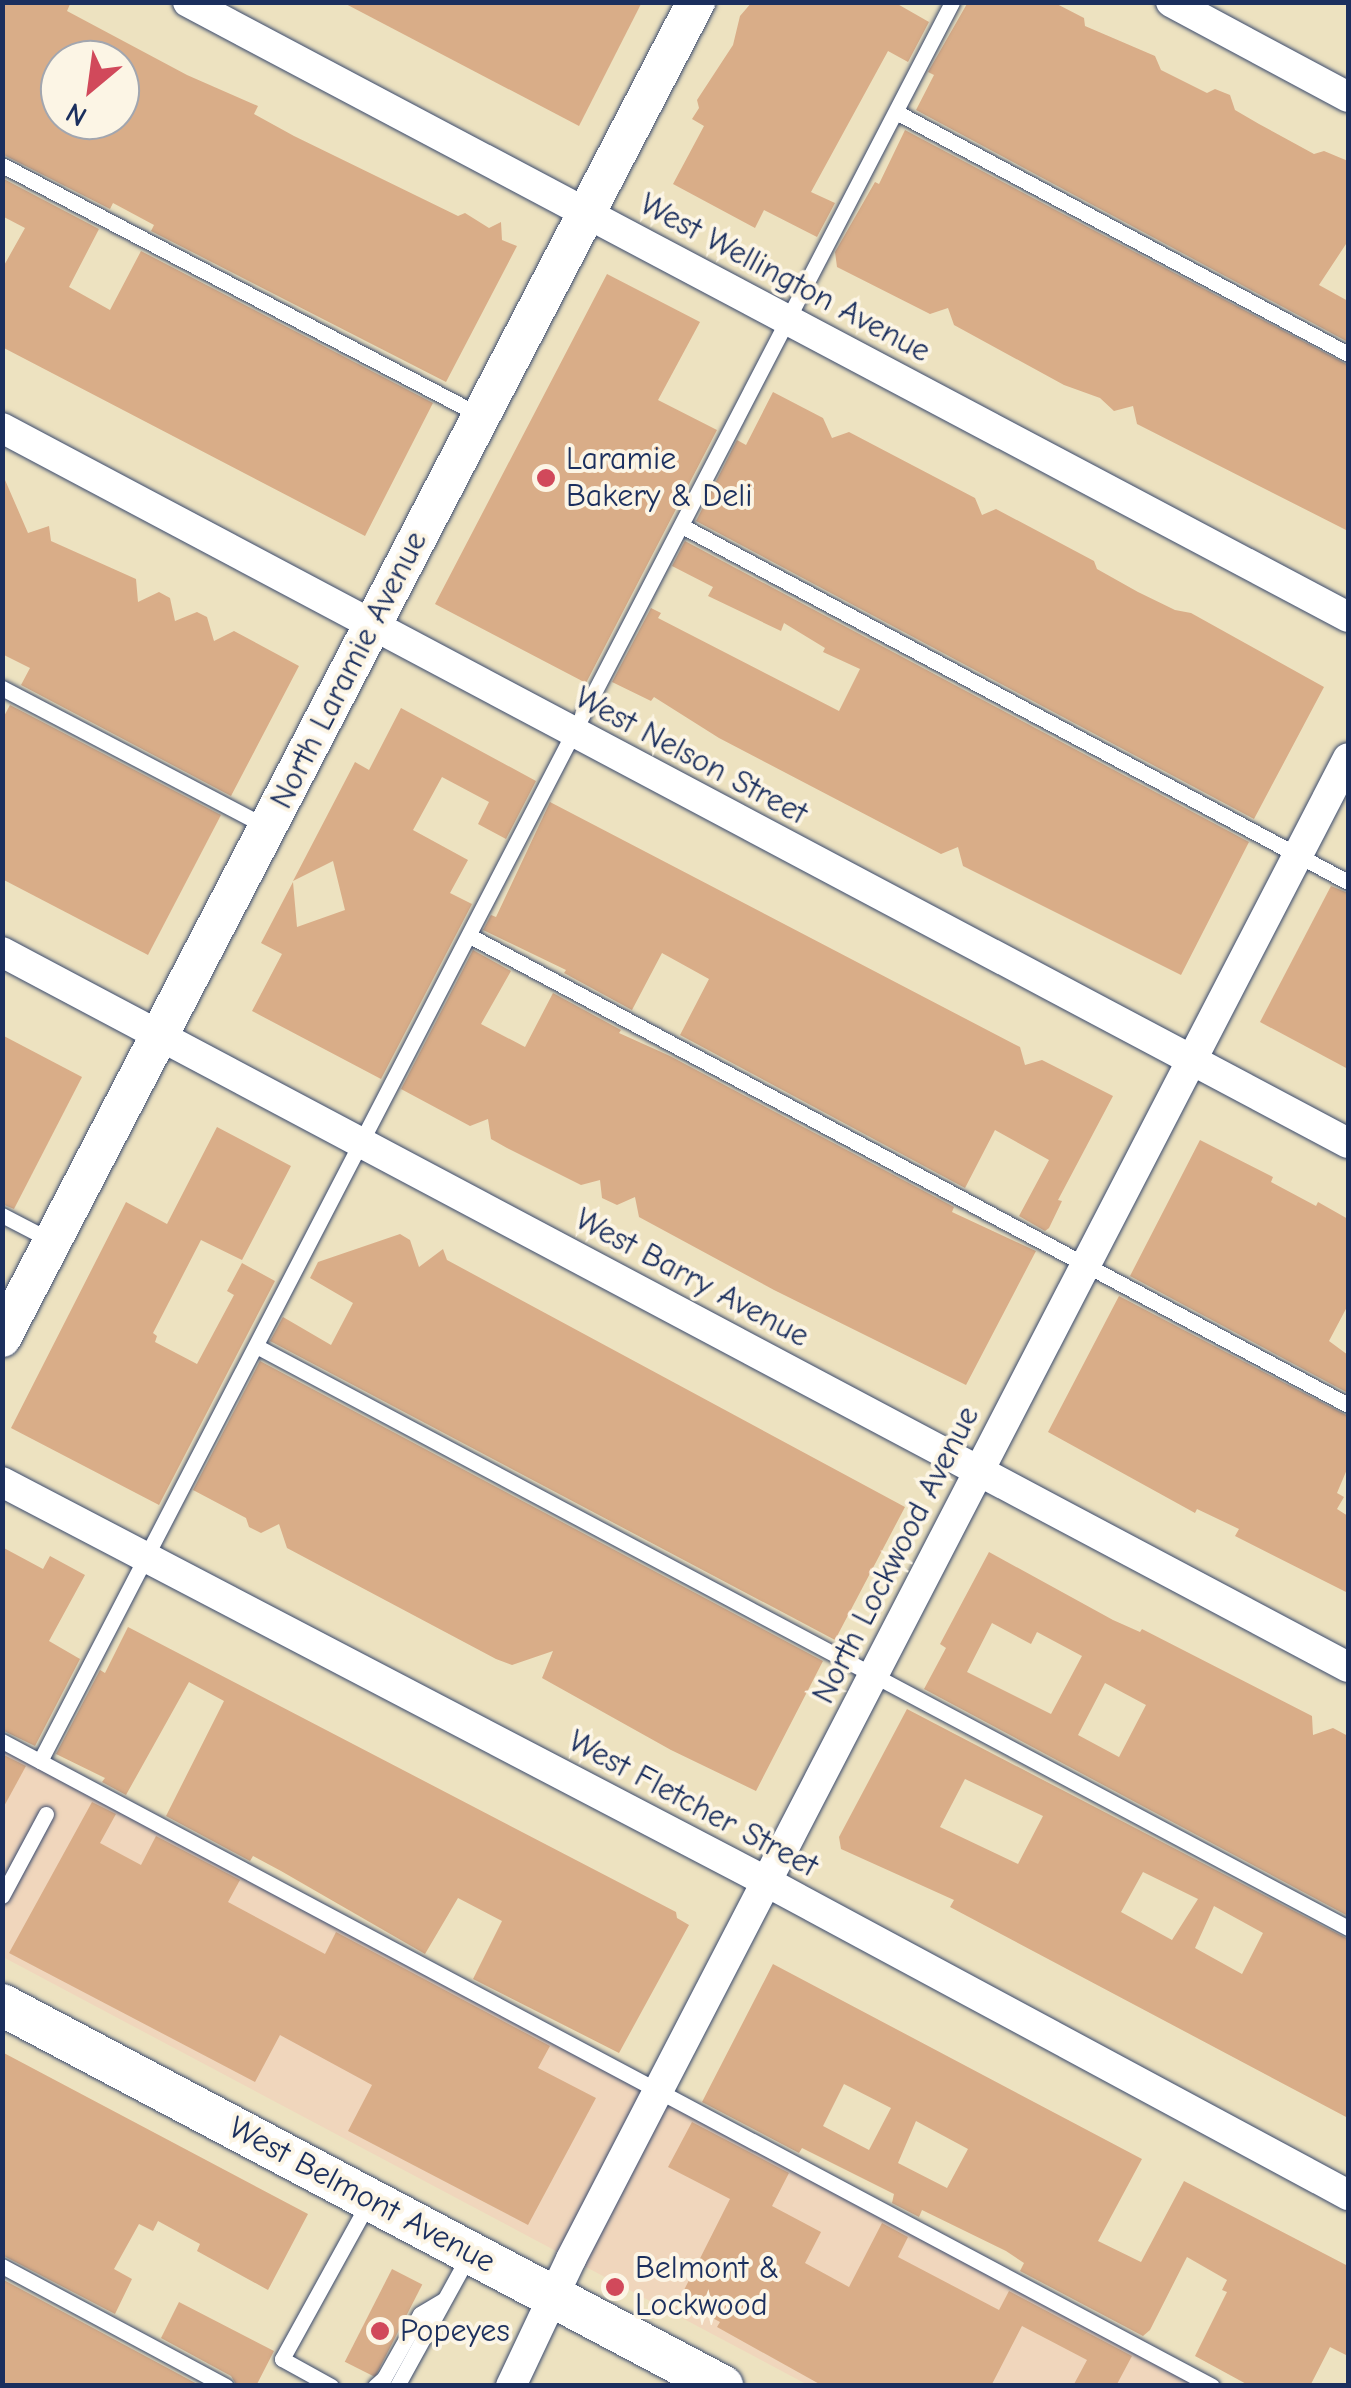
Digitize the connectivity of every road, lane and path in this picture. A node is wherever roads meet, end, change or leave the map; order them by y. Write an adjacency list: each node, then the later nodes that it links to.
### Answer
1 (188, 2): 8 (street, West Wellington Avenue)
2 (952, 2): 6 (lane)
3 (1171, 2): 5 (street)
4 (687, 5): 8 (street, North Laramie Avenue)
5 (1348, 97)
6 (896, 112): 9 (lane); 10 (lane)
7 (2, 166): 11 (lane)
8 (586, 213): 9 (street, West Wellington Avenue); 11 (street, North Laramie Avenue)
9 (789, 320): 13 (lane); 14 (street, West Wellington Avenue)
10 (1348, 354)
11 (481, 416): 15 (street, North Laramie Avenue)
12 (2, 428): 15 (street, West Nelson Street)
13 (682, 526): 17 (lane); 20 (lane)
14 (1348, 616)
15 (372, 626): 17 (street, West Nelson Street); 19 (street, North Laramie Avenue)
16 (2, 688): 19 (lane)
17 (574, 733): 22 (lane); 25 (street, West Nelson Street)
18 (1348, 758): 20 (street, North Lockwood Avenue)
19 (267, 828): 24 (street, North Laramie Avenue)
20 (1298, 855): 21 (lane); 25 (street, North Lockwood Avenue)
21 (1348, 882)
22 (470, 936): 27 (lane); 30 (lane)
23 (2, 952): 24 (street, West Barry Avenue)
24 (160, 1035): 27 (street, West Barry Avenue); 29 (street, North Laramie Avenue)
25 (1192, 1060): 26 (street, West Nelson Street); 30 (street, North Lockwood Avenue)
26 (1348, 1143)
27 (364, 1144): 32 (lane); 34 (street, West Barry Avenue)
28 (2, 1215): 29 (lane)
29 (52, 1242): 31 (street, North Laramie Avenue)
30 (1086, 1266): 33 (lane); 34 (street, North Lockwood Avenue)
31 (2, 1338)
32 (258, 1347): 36 (lane); 38 (lane)
33 (1348, 1405)
34 (980, 1470): 37 (street, West Barry Avenue); 38 (street, North Lockwood Avenue)
35 (2, 1482): 36 (street, West Fletcher Street)
36 (147, 1558): 40 (lane); 42 (street, West Fletcher Street)
37 (1348, 1668)
38 (873, 1676): 42 (street, North Lockwood Avenue); 44 (lane)
39 (2, 1741): 40 (lane)
40 (40, 1761): 46 (lane)
41 (46, 1814): 43 (lane)
42 (767, 1882): 46 (street, North Lockwood Avenue); 47 (street, West Fletcher Street)
43 (2, 1896)
44 (1348, 1928)
45 (2, 2004): 48 (main road, West Belmont Avenue)
46 (659, 2091): 51 (street, North Lockwood Avenue); 59 (lane)
47 (1348, 2195)
48 (370, 2200): 49 (main road, West Belmont Avenue); 54 (lane)
49 (470, 2252): 51 (main road, West Belmont Avenue); 52 (lane)
50 (2, 2266): 53 (lane)
51 (554, 2296): 57 (street, North Lockwood Avenue); 58 (main road, West Belmont Avenue)
52 (444, 2301): 55 (lane); 56 (lane)
53 (226, 2386)
54 (330, 2386)
55 (375, 2386)
56 (397, 2386)
57 (510, 2386)
58 (722, 2386)
59 (1212, 2386)

